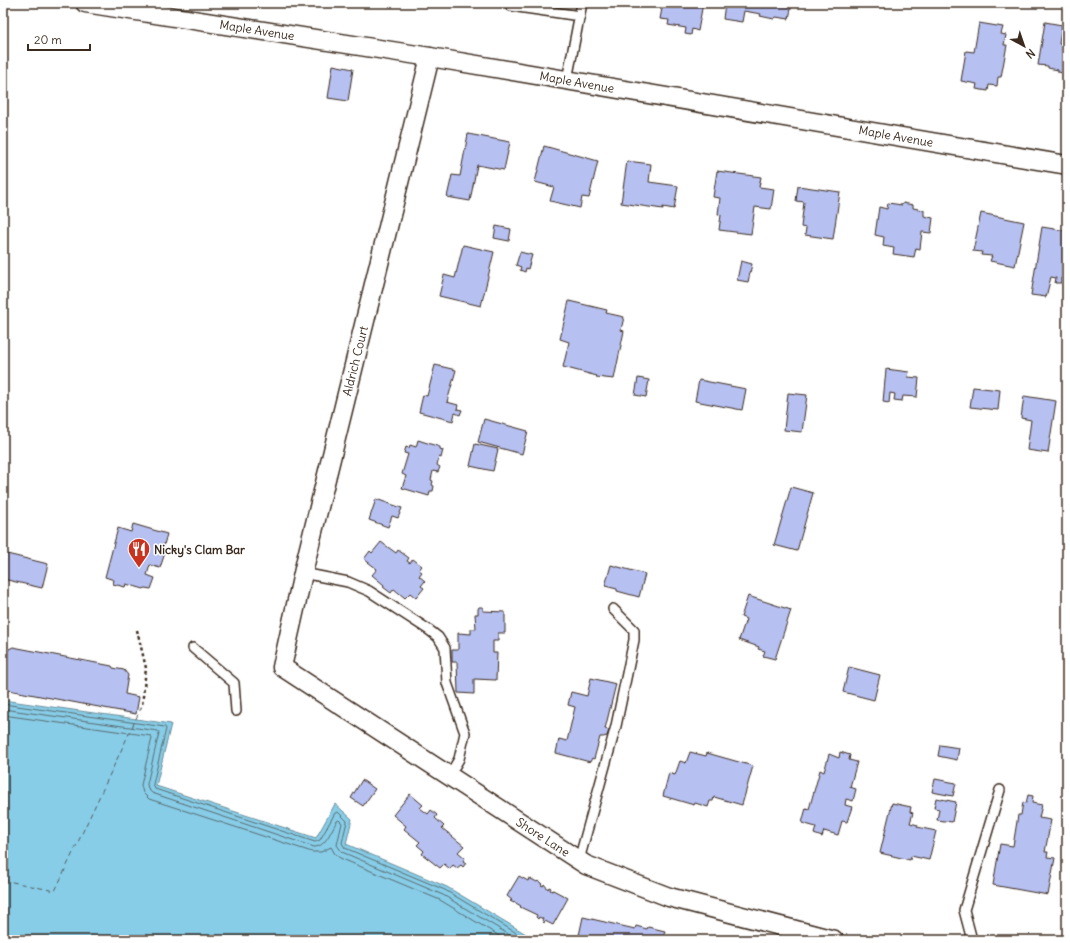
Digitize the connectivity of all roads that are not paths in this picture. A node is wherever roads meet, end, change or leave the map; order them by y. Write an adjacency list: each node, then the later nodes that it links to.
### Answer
1 (86, 3): 5 (street, Maple Avenue)
2 (511, 3): 4 (lane)
3 (582, 3): 4 (lane)
4 (580, 16): 6 (lane)
5 (430, 57): 6 (street, Maple Avenue); 8 (street, Aldrich Court)
6 (568, 80): 7 (street, Maple Avenue)
7 (1067, 165)
8 (303, 573): 11 (street, Aldrich Court); 13 (lane)
9 (613, 609): 15 (lane)
10 (193, 648): 12 (lane)
11 (282, 667): 13 (street, Shore Lane)
12 (236, 711)
13 (449, 776): 15 (street, Shore Lane)
14 (1000, 790): 17 (lane)
15 (579, 860): 16 (street, Shore Lane)
16 (834, 940)
17 (972, 940)

